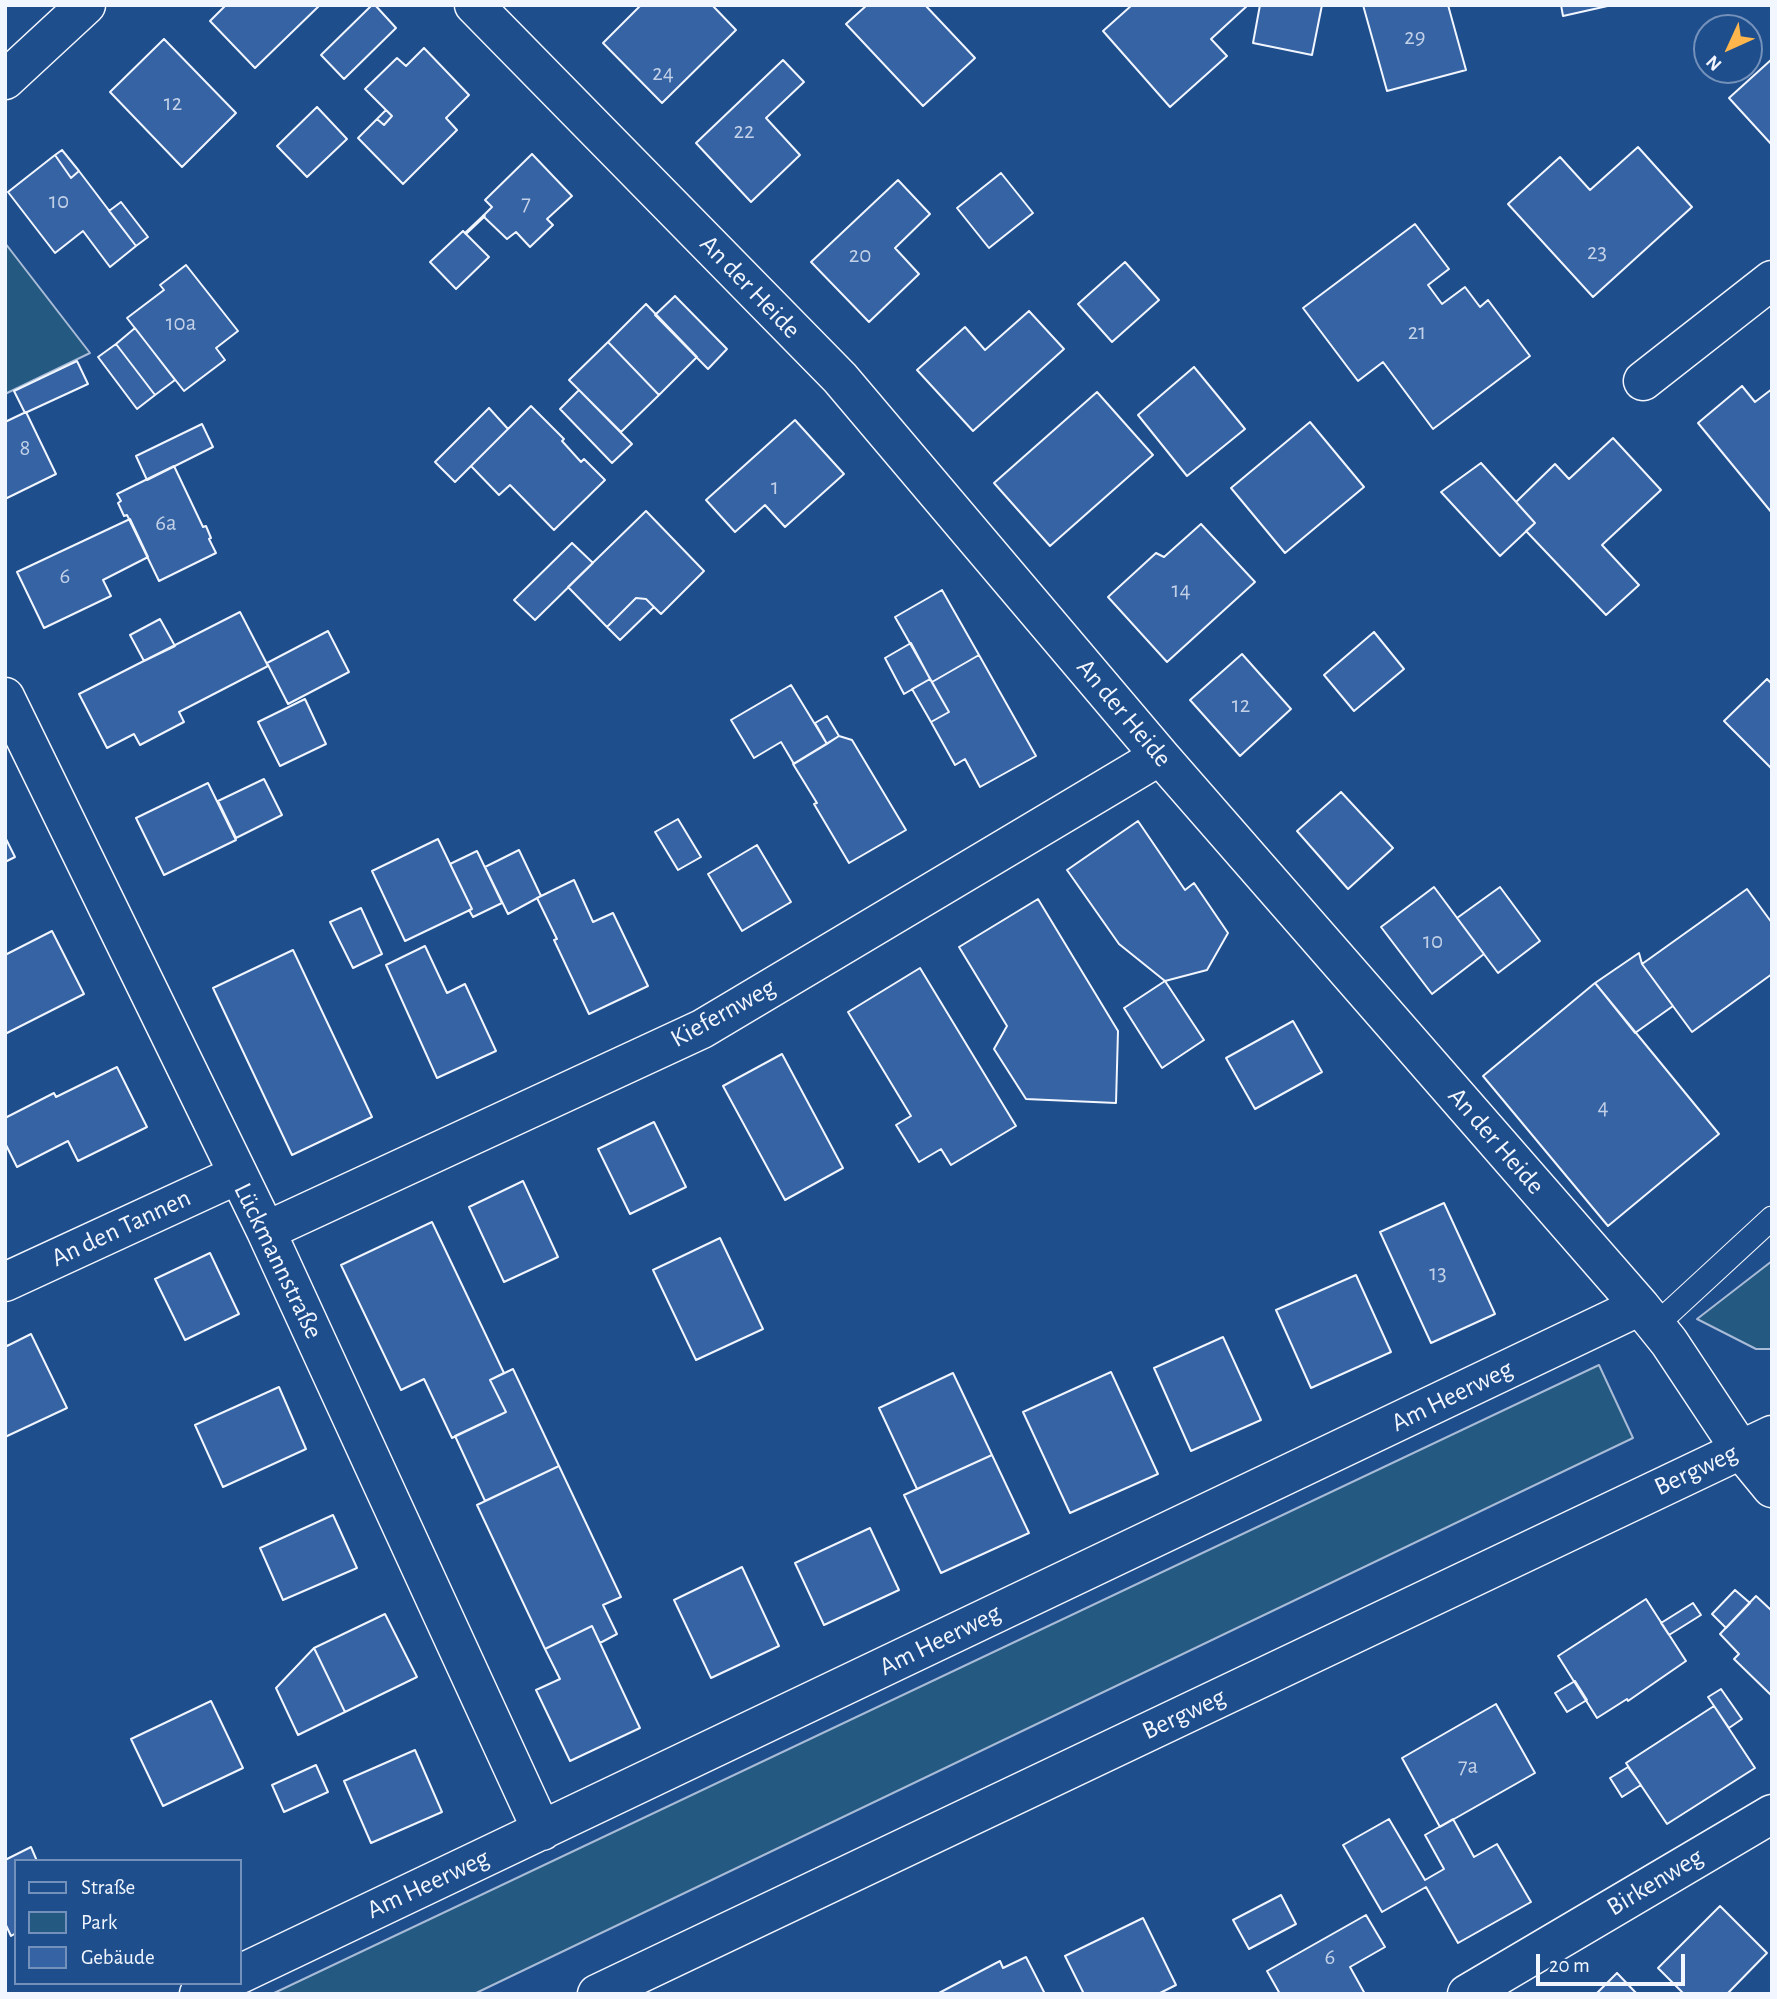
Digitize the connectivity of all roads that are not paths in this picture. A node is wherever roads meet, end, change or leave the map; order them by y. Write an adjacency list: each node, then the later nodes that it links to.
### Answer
1 (86, 5): 3 (street)
2 (474, 5): 7 (street, An der Heide)
3 (5, 79)
4 (1772, 280): 5 (street)
5 (1643, 381)
6 (5, 697): 8 (street, Lückmannstraße)
7 (1160, 756): 10 (street, Kiefernweg); 12 (street, An der Heide)
8 (237, 1175): 10 (street, Lückmannstraße); 11 (street, An den Tannen)
9 (1772, 1218): 12 (lane)
10 (266, 1231): 16 (street, Lückmannstraße)
11 (5, 1282)
12 (1648, 1315): 13 (street, An der Heide); 16 (street, Am Heerweg)
13 (1756, 1442): 14 (street, An der Heide); 20 (street, Bergweg)
14 (1772, 1488)
15 (1772, 1814): 21 (street, Birkenweg)
16 (542, 1831): 17 (street, Am Heerweg)
17 (242, 1973)
18 (217, 1985): 19 (street)
19 (199, 1994)
20 (597, 1994)
21 (1466, 1994)

